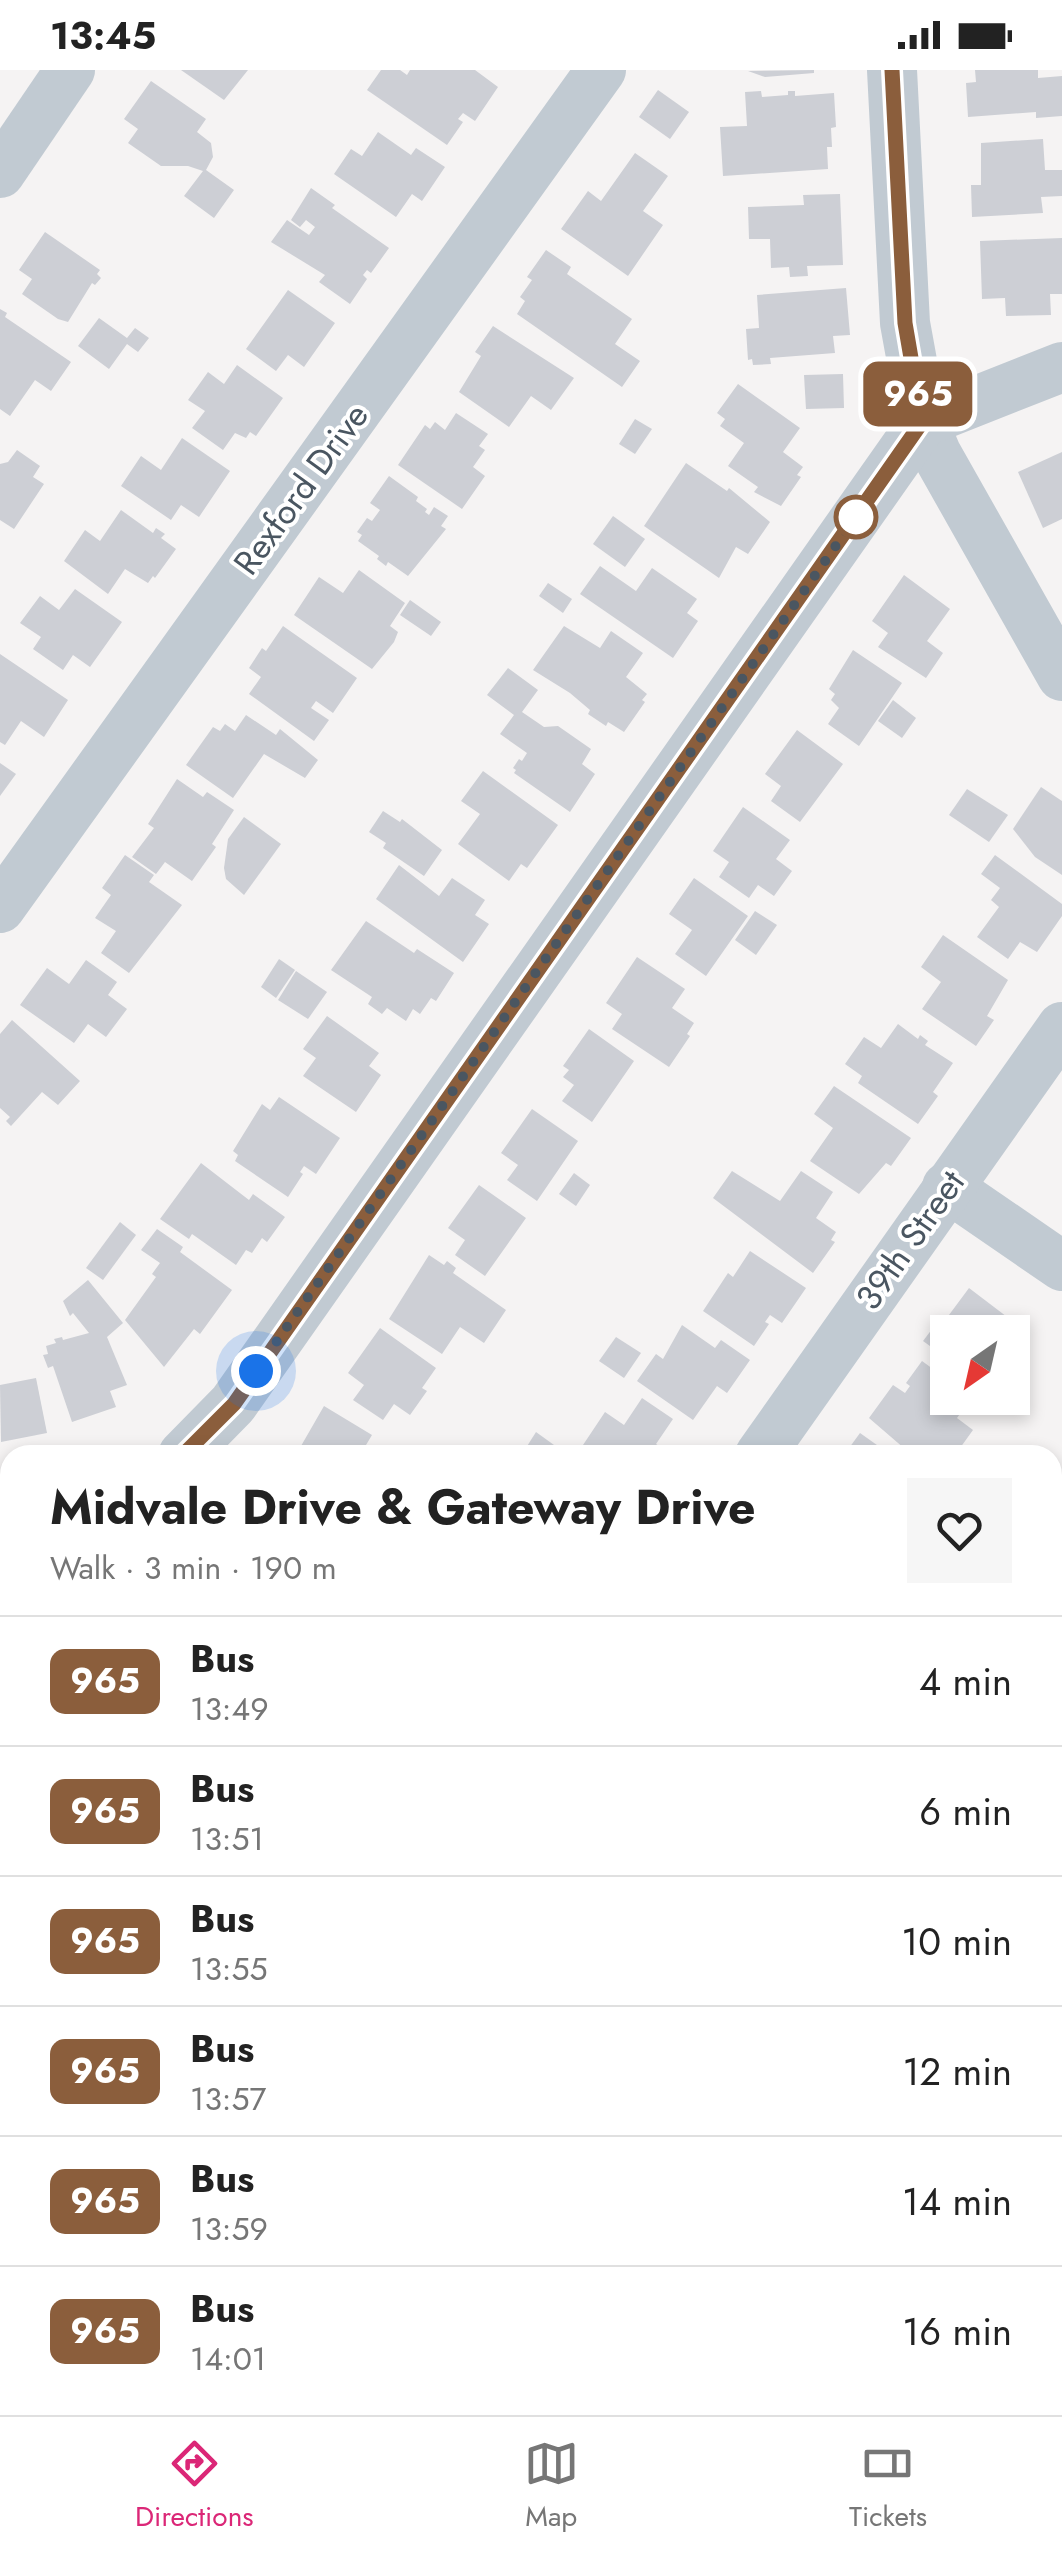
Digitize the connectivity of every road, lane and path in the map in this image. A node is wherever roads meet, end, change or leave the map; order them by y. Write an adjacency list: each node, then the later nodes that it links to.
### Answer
1 (70, 70): 4 (street)
2 (601, 70): 8 (street, Rexford Drive)
3 (892, 70): 6 (street)
4 (0, 173)
5 (1062, 367): 6 (street)
6 (922, 422): 7 (street); 12 (street)
7 (1062, 676)
8 (0, 908)
9 (1062, 1027): 10 (street, 39th Street)
10 (947, 1187): 11 (street); 13 (street, 39th Street)
11 (1062, 1266)
12 (193, 1445)
13 (767, 1445)

